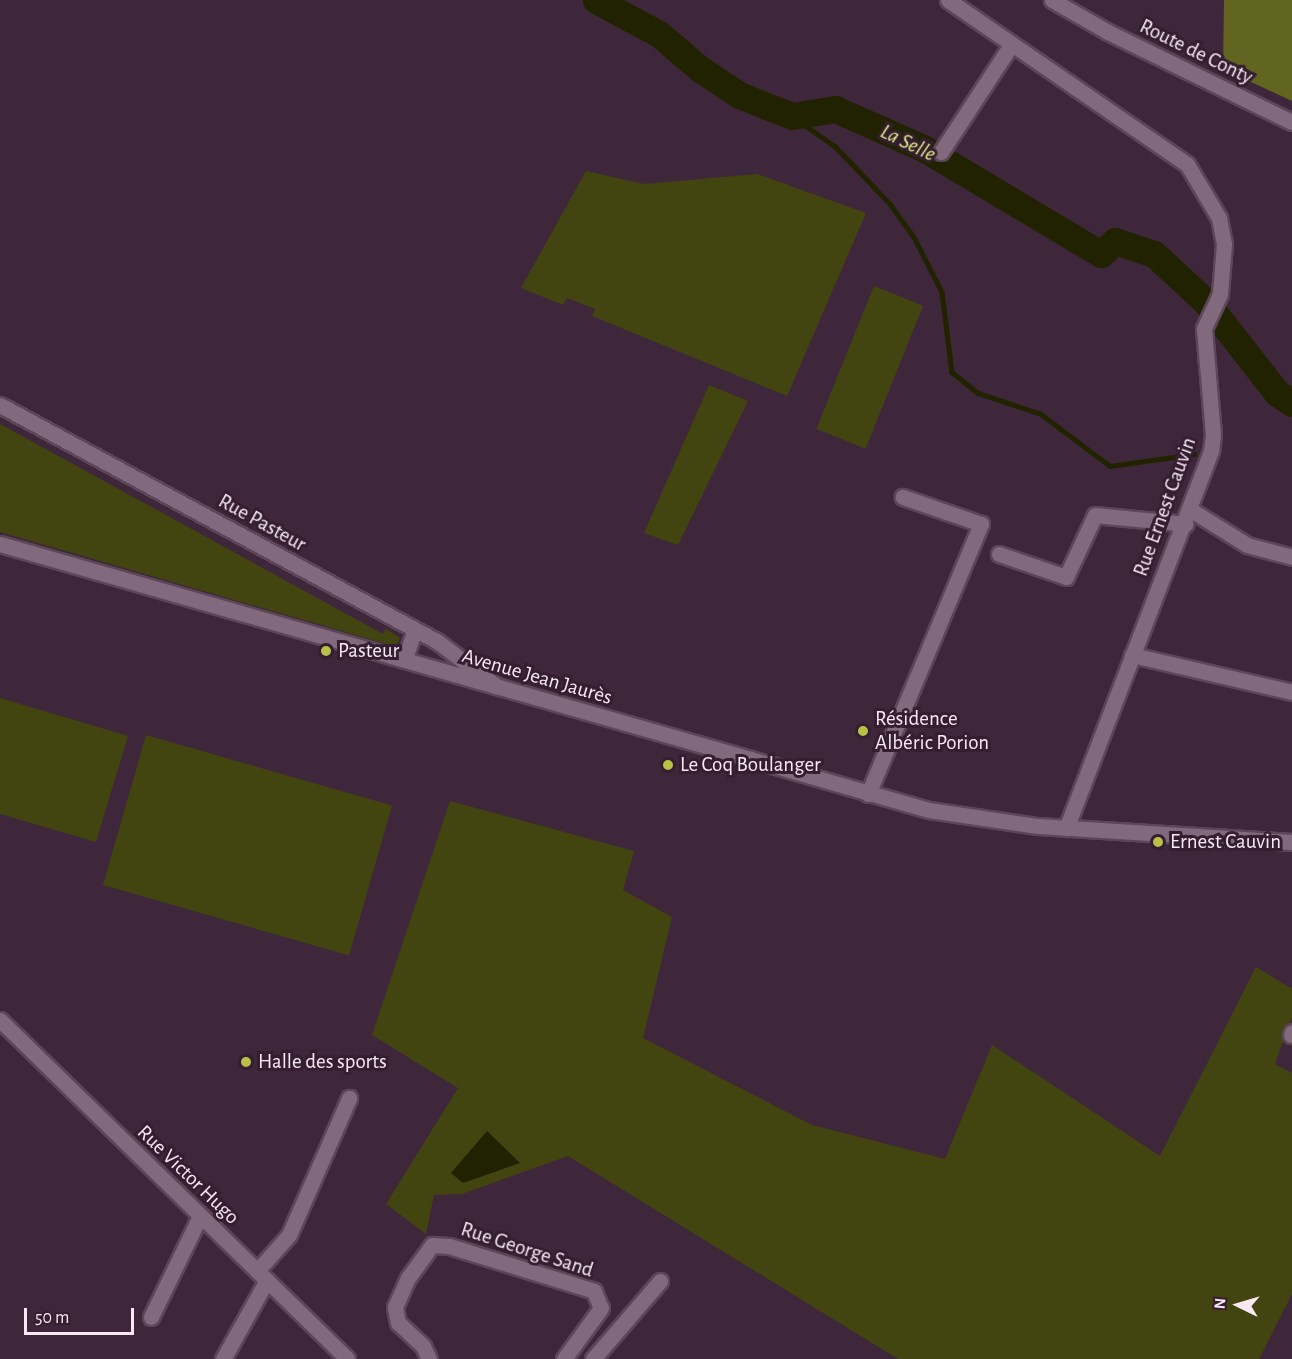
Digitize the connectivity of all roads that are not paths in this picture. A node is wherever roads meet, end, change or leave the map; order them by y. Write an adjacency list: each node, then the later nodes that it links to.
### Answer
1 (948, 0): 3 (street, Rue Ernest Cauvin)
2 (1052, 0): 4 (street, Route de Conty)
3 (1011, 45): 5 (street); 8 (street, Rue Ernest Cauvin)
4 (1292, 122)
5 (941, 152)
6 (0, 405): 12 (street, Rue Pasteur)
7 (903, 497): 17 (street)
8 (1188, 517): 10 (street); 11 (street); 13 (street, Rue Ernest Cauvin)
9 (0, 544): 14 (street, Avenue Jean Jaurès)
10 (999, 554)
11 (1292, 557)
12 (414, 632): 14 (street); 15 (street, Rue Pasteur)
13 (1132, 655): 16 (street); 18 (street, Rue Ernest Cauvin)
14 (404, 660): 15 (street, Avenue Jean Jaurès)
15 (497, 687): 17 (street, Avenue Jean Jaurès)
16 (1292, 692)
17 (868, 794): 18 (street, Avenue Jean Jaurès)
18 (1066, 828): 19 (street, Avenue Jean Jaurès)
19 (1292, 842)
20 (0, 1020): 22 (street, Rue Victor Hugo)
21 (349, 1098): 23 (street)
22 (200, 1216): 23 (street, Rue Victor Hugo); 25 (street)
23 (262, 1275): 26 (street); 27 (street, Rue Victor Hugo)
24 (660, 1281): 30 (street)
25 (152, 1317)
26 (224, 1359)
27 (347, 1359)
28 (429, 1359): 29 (street, Rue George Sand)
29 (564, 1359)
30 (593, 1359)

